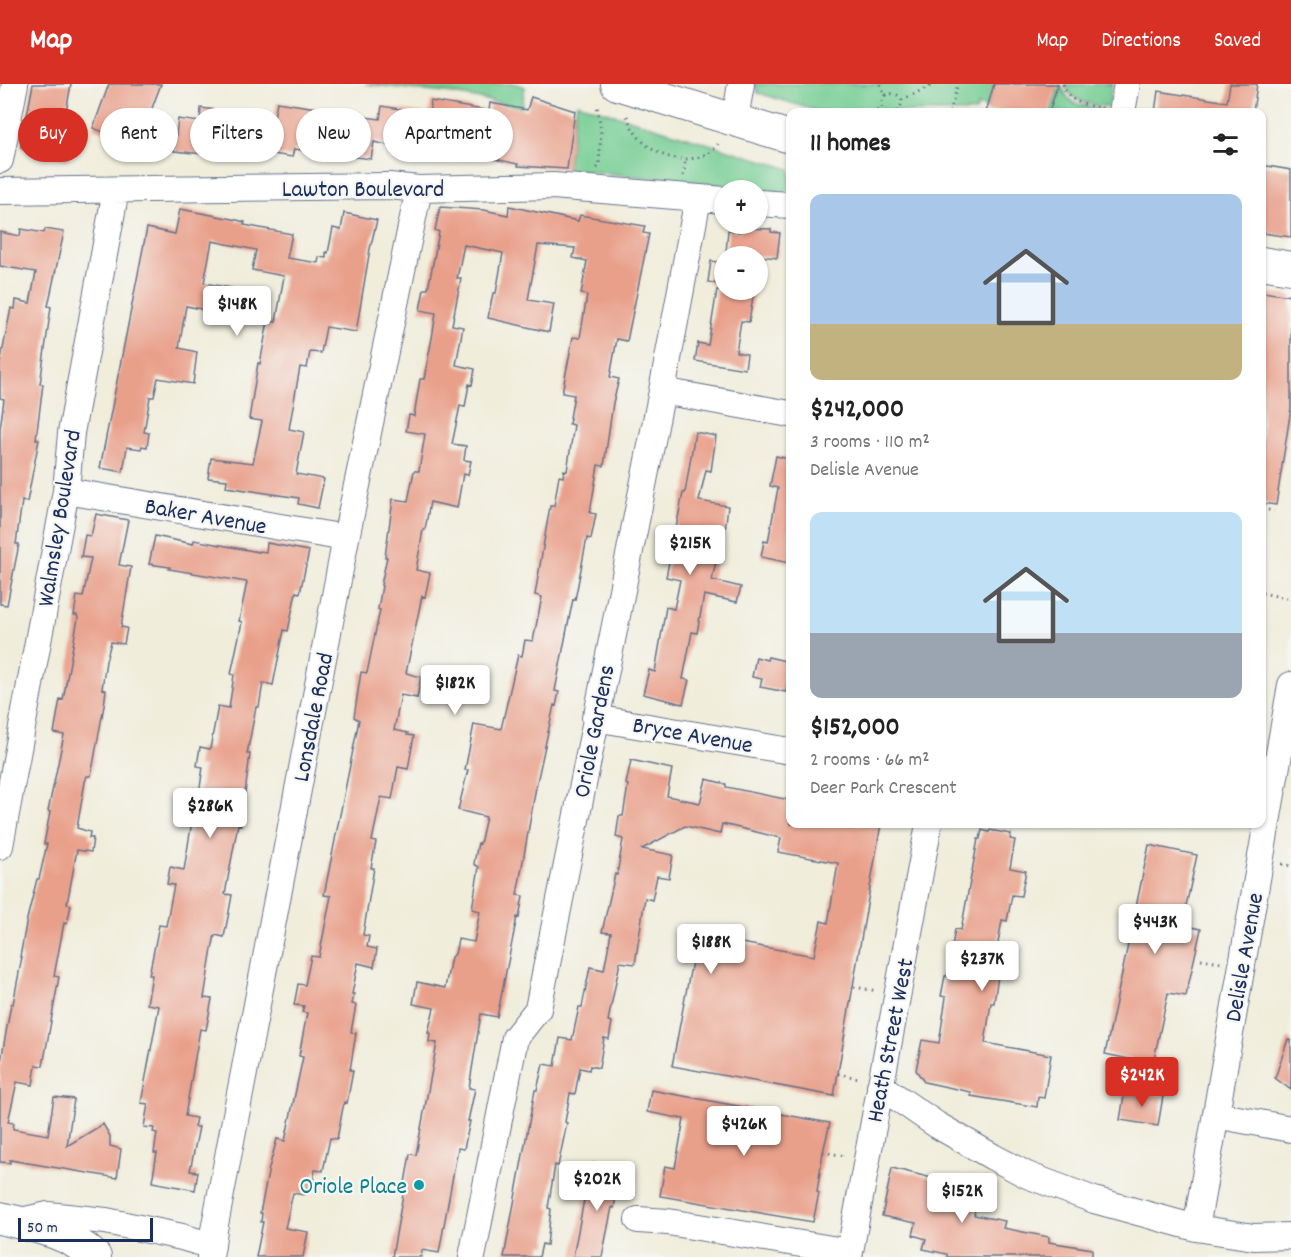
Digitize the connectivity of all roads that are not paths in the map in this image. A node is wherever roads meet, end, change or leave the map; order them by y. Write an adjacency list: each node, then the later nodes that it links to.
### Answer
1 (15, 84): 8 (street)
2 (741, 84): 6 (street)
3 (1127, 84): 5 (street)
4 (607, 95): 6 (main road)
5 (1118, 108)
6 (726, 132): 7 (main road)
7 (786, 137)
8 (0, 160)
9 (419, 189): 10 (street, Lawton Boulevard); 12 (street, Lawton Boulevard); 21 (street, Lonsdale Road)
10 (116, 190): 11 (street, Lawton Boulevard); 20 (street, Walmsley Boulevard)
11 (0, 191)
12 (690, 191): 13 (street, Lawton Boulevard); 18 (street, Oriole Gardens)
13 (714, 197)
14 (768, 204): 15 (street)
15 (786, 205)
16 (1266, 264): 17 (main road)
17 (1291, 268)
18 (662, 391): 19 (street); 23 (street, Oriole Gardens)
19 (786, 413)
20 (66, 491): 21 (street, Baker Avenue); 26 (street, Walmsley Boulevard)
21 (346, 538): 35 (street, Lonsdale Road)
22 (1291, 685): 28 (street, Delisle Avenue)
23 (595, 718): 24 (street, Bryce Avenue); 39 (street, Oriole Gardens)
24 (786, 750)
25 (928, 828): 27 (street, Heath Street West)
26 (0, 846)
27 (870, 1082): 32 (street); 36 (street, Heath Street West)
28 (1216, 1115): 29 (street); 32 (street, Delisle Avenue)
29 (1291, 1129)
30 (8, 1220): 35 (street); 37 (main road); 38 (main road)
31 (638, 1220): 36 (street)
32 (1196, 1228): 34 (street)
33 (1291, 1236): 34 (street)
34 (1234, 1245)
35 (207, 1254)
36 (849, 1255)
37 (56, 1257)
38 (95, 1257)
39 (472, 1257)

